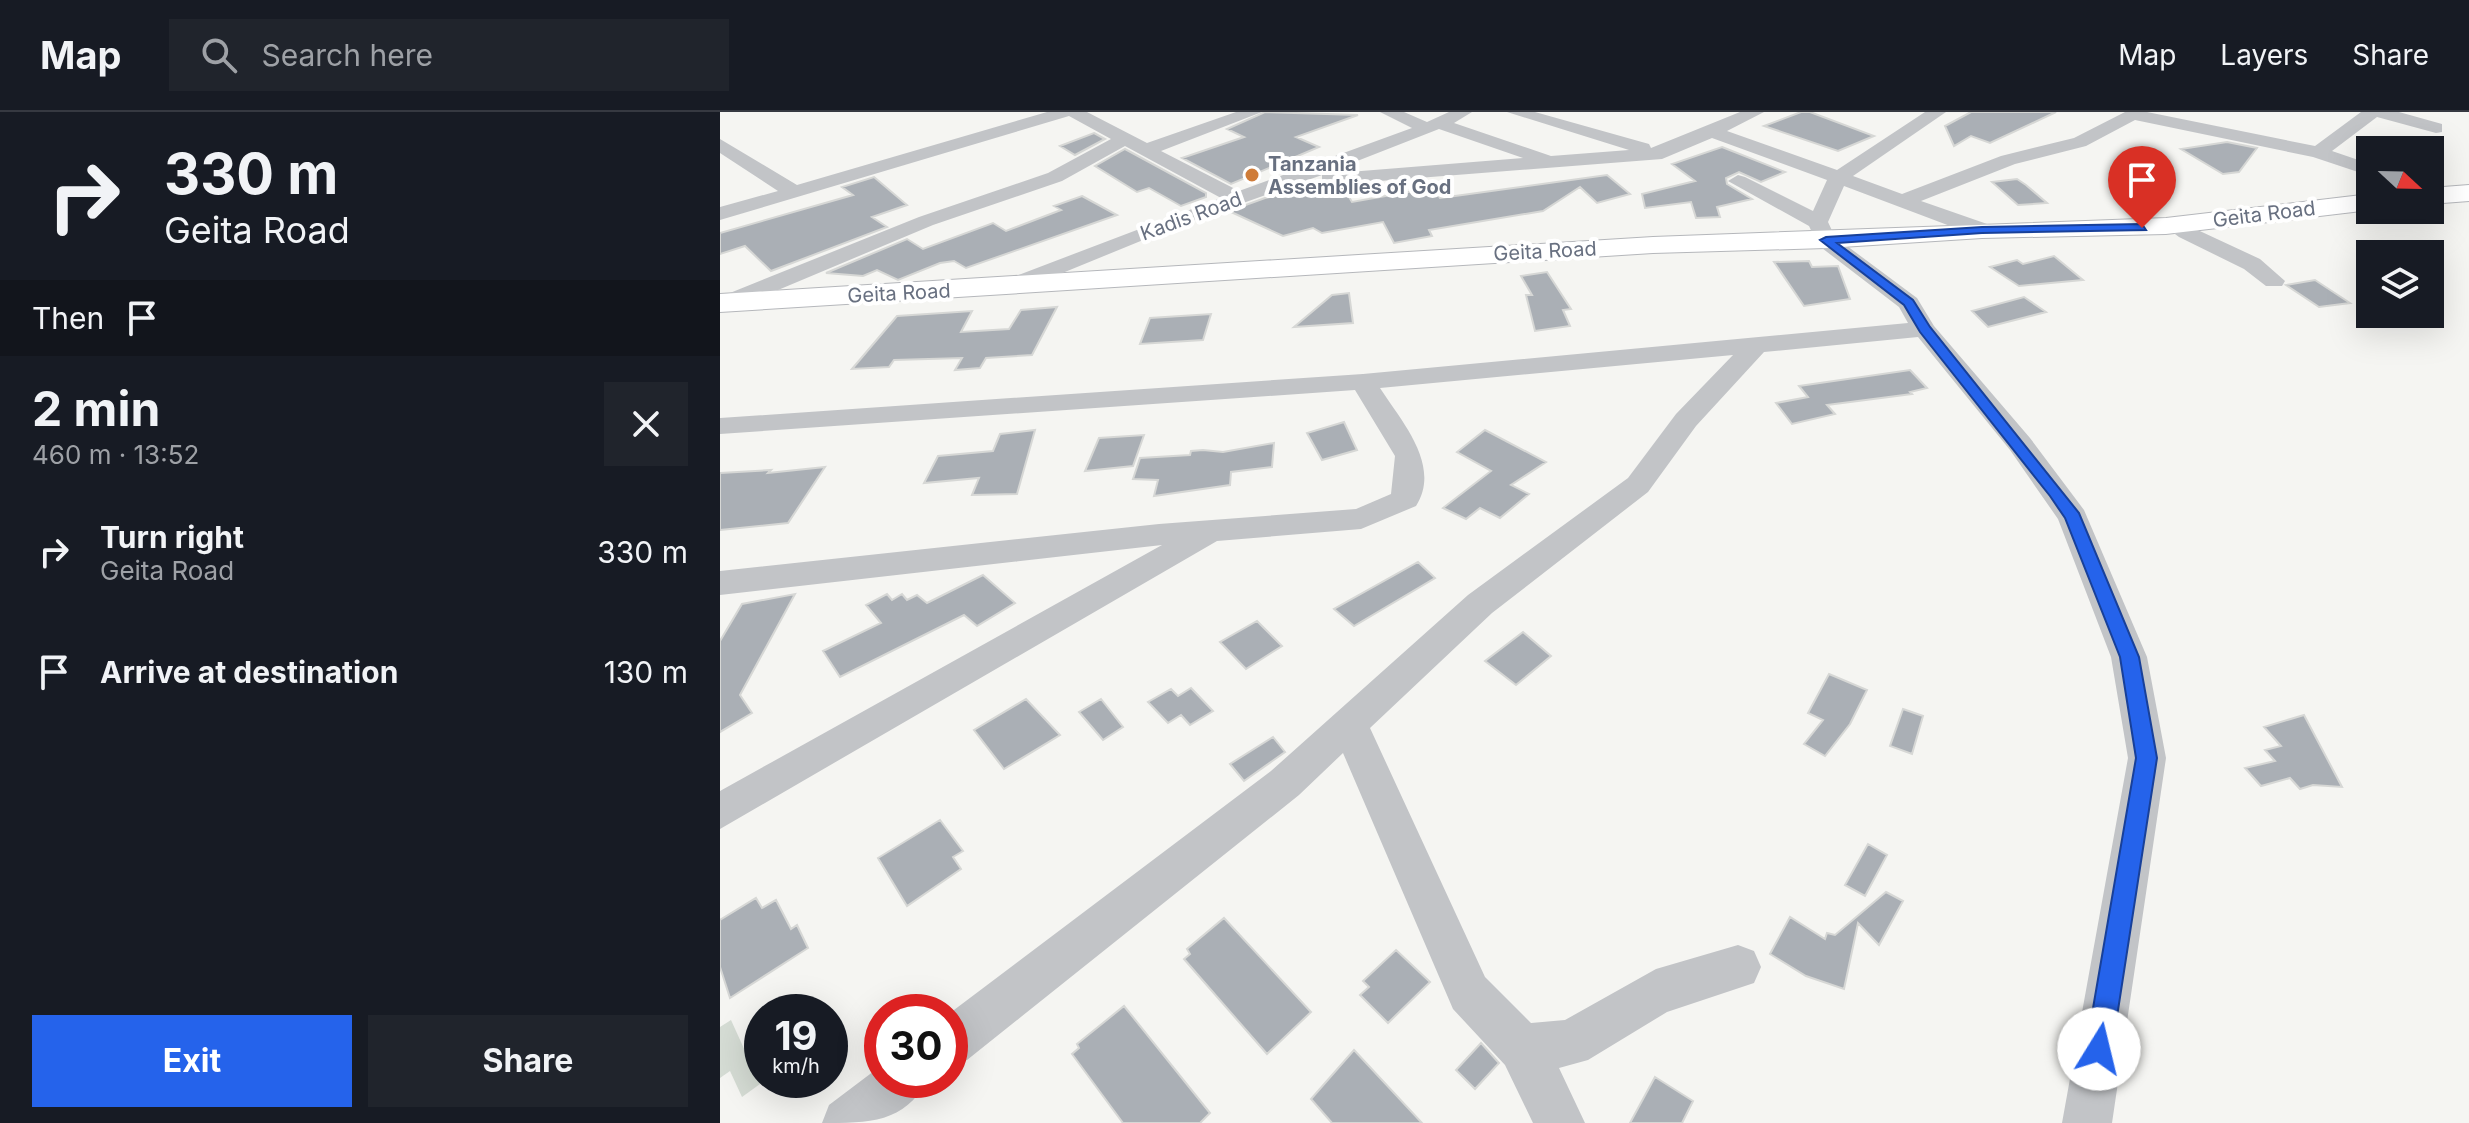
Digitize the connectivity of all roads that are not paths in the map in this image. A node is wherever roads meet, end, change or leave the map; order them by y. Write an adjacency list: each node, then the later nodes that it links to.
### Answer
1 (1066, 112): 25 (street)
2 (1074, 112): 15 (street)
3 (1253, 112): 17 (street)
4 (1389, 112): 12 (street)
5 (1463, 112): 12 (street, Kadis Road)
6 (1516, 112): 19 (street)
7 (1755, 112): 14 (street)
8 (1937, 112): 22 (street)
9 (2372, 112): 18 (street)
10 (2380, 112): 13 (street)
11 (2136, 113): 18 (street); 29 (street)
12 (1432, 126): 20 (street); 23 (street, Kadis Road)
13 (2436, 128)
14 (1711, 131): 19 (street); 22 (street)
15 (1124, 139): 17 (street); 37 (street)
16 (722, 148): 25 (street)
17 (1148, 149): 28 (street)
18 (2318, 152): 21 (street)
19 (1662, 153): 20 (street)
20 (1559, 164): 23 (street)
21 (2356, 165)
22 (1838, 178): 29 (street); 34 (street)
23 (1287, 181): 28 (street, Kadis Road)
24 (1738, 181): 34 (street)
25 (794, 192): 31 (street)
26 (2469, 193): 27 (main road)
27 (2444, 195)
28 (1238, 199): 36 (street, Kadis Road)
29 (1902, 201): 33 (street)
30 (2356, 204): 32 (main road, Geita Road)
31 (720, 214)
32 (2174, 225): 33 (main road, Geita Road); 35 (street)
33 (1982, 230): 34 (main road, Geita Road)
34 (1822, 231): 36 (main road, Geita Road); 38 (street)
35 (2274, 281)
36 (1008, 287): 37 (main road, Geita Road)
37 (724, 303)
38 (1924, 329): 39 (street); 52 (street)
39 (1758, 343): 40 (street); 44 (street)
40 (1363, 382): 41 (street); 42 (street)
41 (720, 426)
42 (1212, 531): 43 (street); 45 (street)
43 (720, 583)
44 (1349, 723): 47 (street); 48 (street)
45 (720, 811)
46 (1738, 967): 48 (street)
47 (968, 1029)
48 (1522, 1048): 51 (street)
49 (879, 1098): 50 (street)
50 (847, 1123)
51 (1560, 1123)
52 (2087, 1123)

